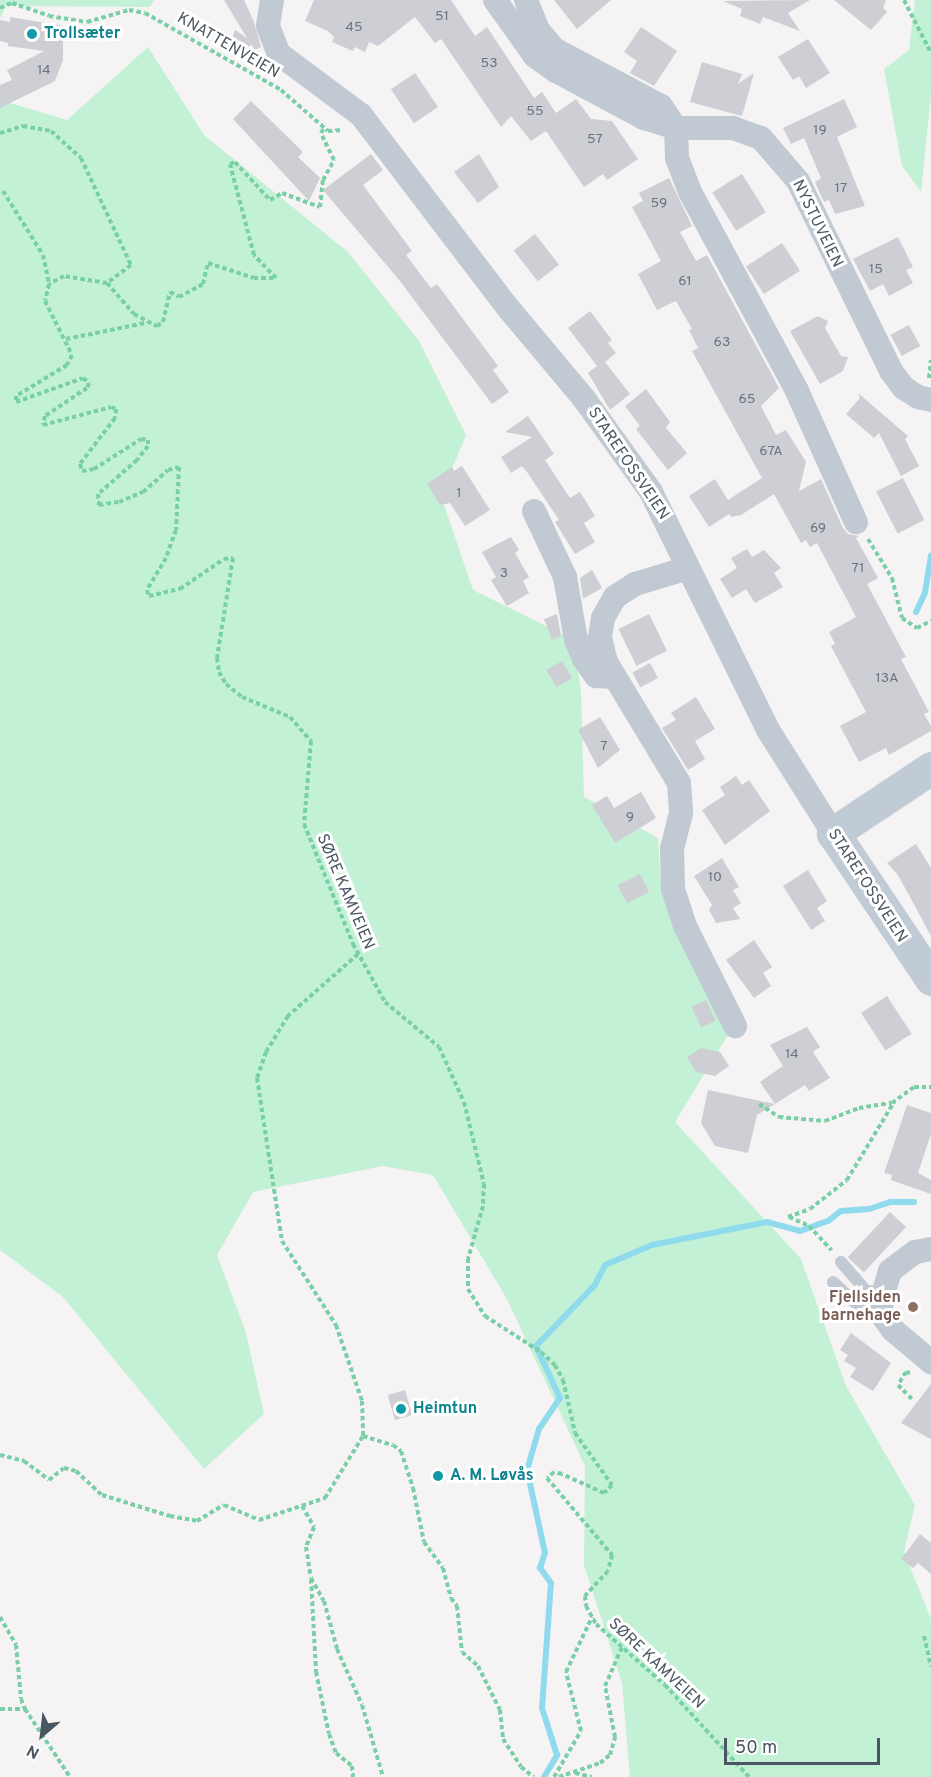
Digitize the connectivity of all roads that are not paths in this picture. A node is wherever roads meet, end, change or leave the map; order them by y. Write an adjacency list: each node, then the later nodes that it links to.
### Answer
1 (272, 0): 8 (street, STAREFOSSVEIEN)
2 (495, 0): 4 (street)
3 (526, 0): 4 (street)
4 (676, 129): 5 (street, NYSTUVEIEN); 7 (street)
5 (930, 391)
6 (534, 512): 9 (street)
7 (856, 522)
8 (688, 568): 9 (street); 11 (street, STAREFOSSVEIEN)
9 (614, 677): 13 (street)
10 (931, 768): 11 (street)
11 (833, 833): 12 (street, STAREFOSSVEIEN)
12 (931, 979)
13 (735, 1026)
14 (931, 1249): 17 (street)
15 (841, 1262): 17 (lane)
16 (832, 1282): 17 (lane)
17 (882, 1304): 18 (street)
18 (923, 1368)

